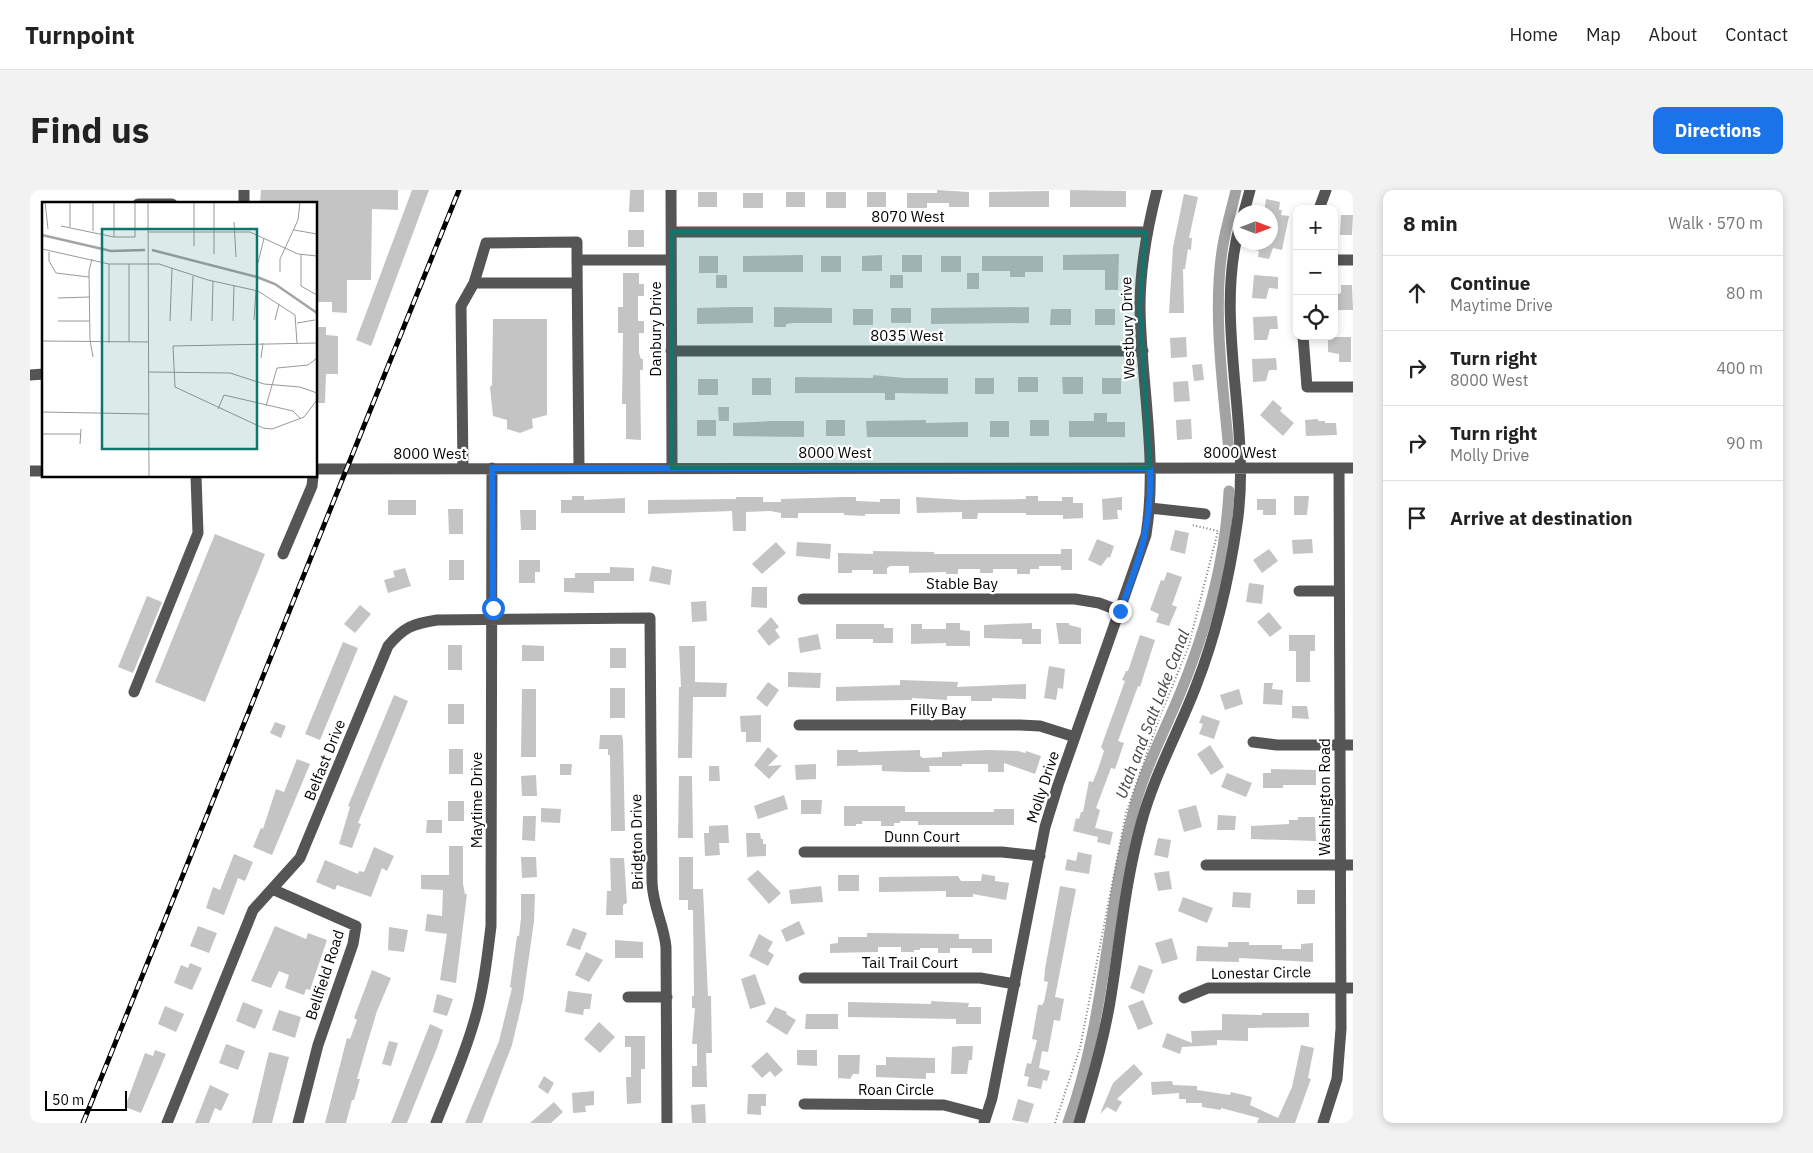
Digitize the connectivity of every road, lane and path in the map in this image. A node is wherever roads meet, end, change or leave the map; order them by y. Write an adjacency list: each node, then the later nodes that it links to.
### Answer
1 (671, 190): 7 (street, Danbury Drive)
2 (1157, 190): 8 (street, Westbury Drive)
3 (1250, 190): 5 (street)
4 (1326, 190): 6 (street)
5 (1246, 205)
6 (1320, 205)
7 (671, 232): 8 (street, 8070 West); 11 (street, Danbury Drive)
8 (1146, 232): 18 (street, Westbury Drive)
9 (1236, 250): 24 (street)
10 (577, 260): 11 (street); 14 (street); 15 (street)
11 (671, 260): 17 (street, Danbury Drive)
12 (1338, 260): 13 (street)
13 (1353, 260)
14 (474, 283): 15 (street); 28 (street)
15 (577, 283): 21 (street)
16 (1303, 340): 19 (street)
17 (671, 351): 18 (street, 8035 West); 22 (street, Danbury Drive)
18 (1143, 351): 23 (street, Westbury Drive)
19 (1353, 387)
20 (492, 468): 21 (street, 8000 West); 28 (street, 8000 West); 39 (street, Maytime Drive)
21 (579, 468): 22 (street, 8000 West)
22 (672, 468): 23 (street, 8000 West)
23 (1150, 468): 24 (street, 8000 West); 31 (street, Molly Drive)
24 (1240, 468): 25 (street, 8000 West); 64 (street)
25 (1339, 468): 26 (street, 8000 West); 35 (street, Washington Road)
26 (1353, 468)
27 (318, 469): 28 (street, 8000 West)
28 (463, 469)
29 (196, 478): 40 (street)
30 (313, 478): 33 (street)
31 (1150, 508): 32 (street); 37 (street, Molly Drive)
32 (1205, 514)
33 (283, 554)
34 (1300, 591): 35 (street)
35 (1339, 592): 44 (street, Washington Road)
36 (803, 599): 37 (street, Stable Bay)
37 (1120, 611): 42 (street, Molly Drive)
38 (650, 618): 39 (street, Belfast Drive); 56 (street, Bridgton Drive)
39 (493, 619): 51 (street, Belfast Drive); 62 (street, Maytime Drive)
40 (134, 692)
41 (799, 725): 42 (street, Filly Bay)
42 (1075, 737): 47 (street, Molly Drive)
43 (1253, 742): 44 (street)
44 (1340, 744): 45 (street); 48 (street, Washington Road)
45 (1353, 744)
46 (804, 852): 47 (street, Dunn Court)
47 (1040, 856): 53 (street, Molly Drive)
48 (1340, 864): 49 (street); 50 (street); 54 (street, Washington Road)
49 (1353, 864)
50 (1206, 865)
51 (272, 889): 60 (street, Belfast Drive); 61 (street, Bellfield Road)
52 (804, 978): 53 (street, Tail Trail Court)
53 (1015, 984): 59 (street, Molly Drive)
54 (1347, 988): 57 (street, Lonestar Circle); 65 (street, Washington Road)
55 (628, 997): 56 (street)
56 (667, 997): 63 (street, Bridgton Drive)
57 (1184, 998)
58 (804, 1104): 59 (street, Roan Circle)
59 (985, 1119)
60 (167, 1123)
61 (298, 1123)
62 (436, 1123)
63 (667, 1123)
64 (1078, 1123)
65 (1322, 1123)

